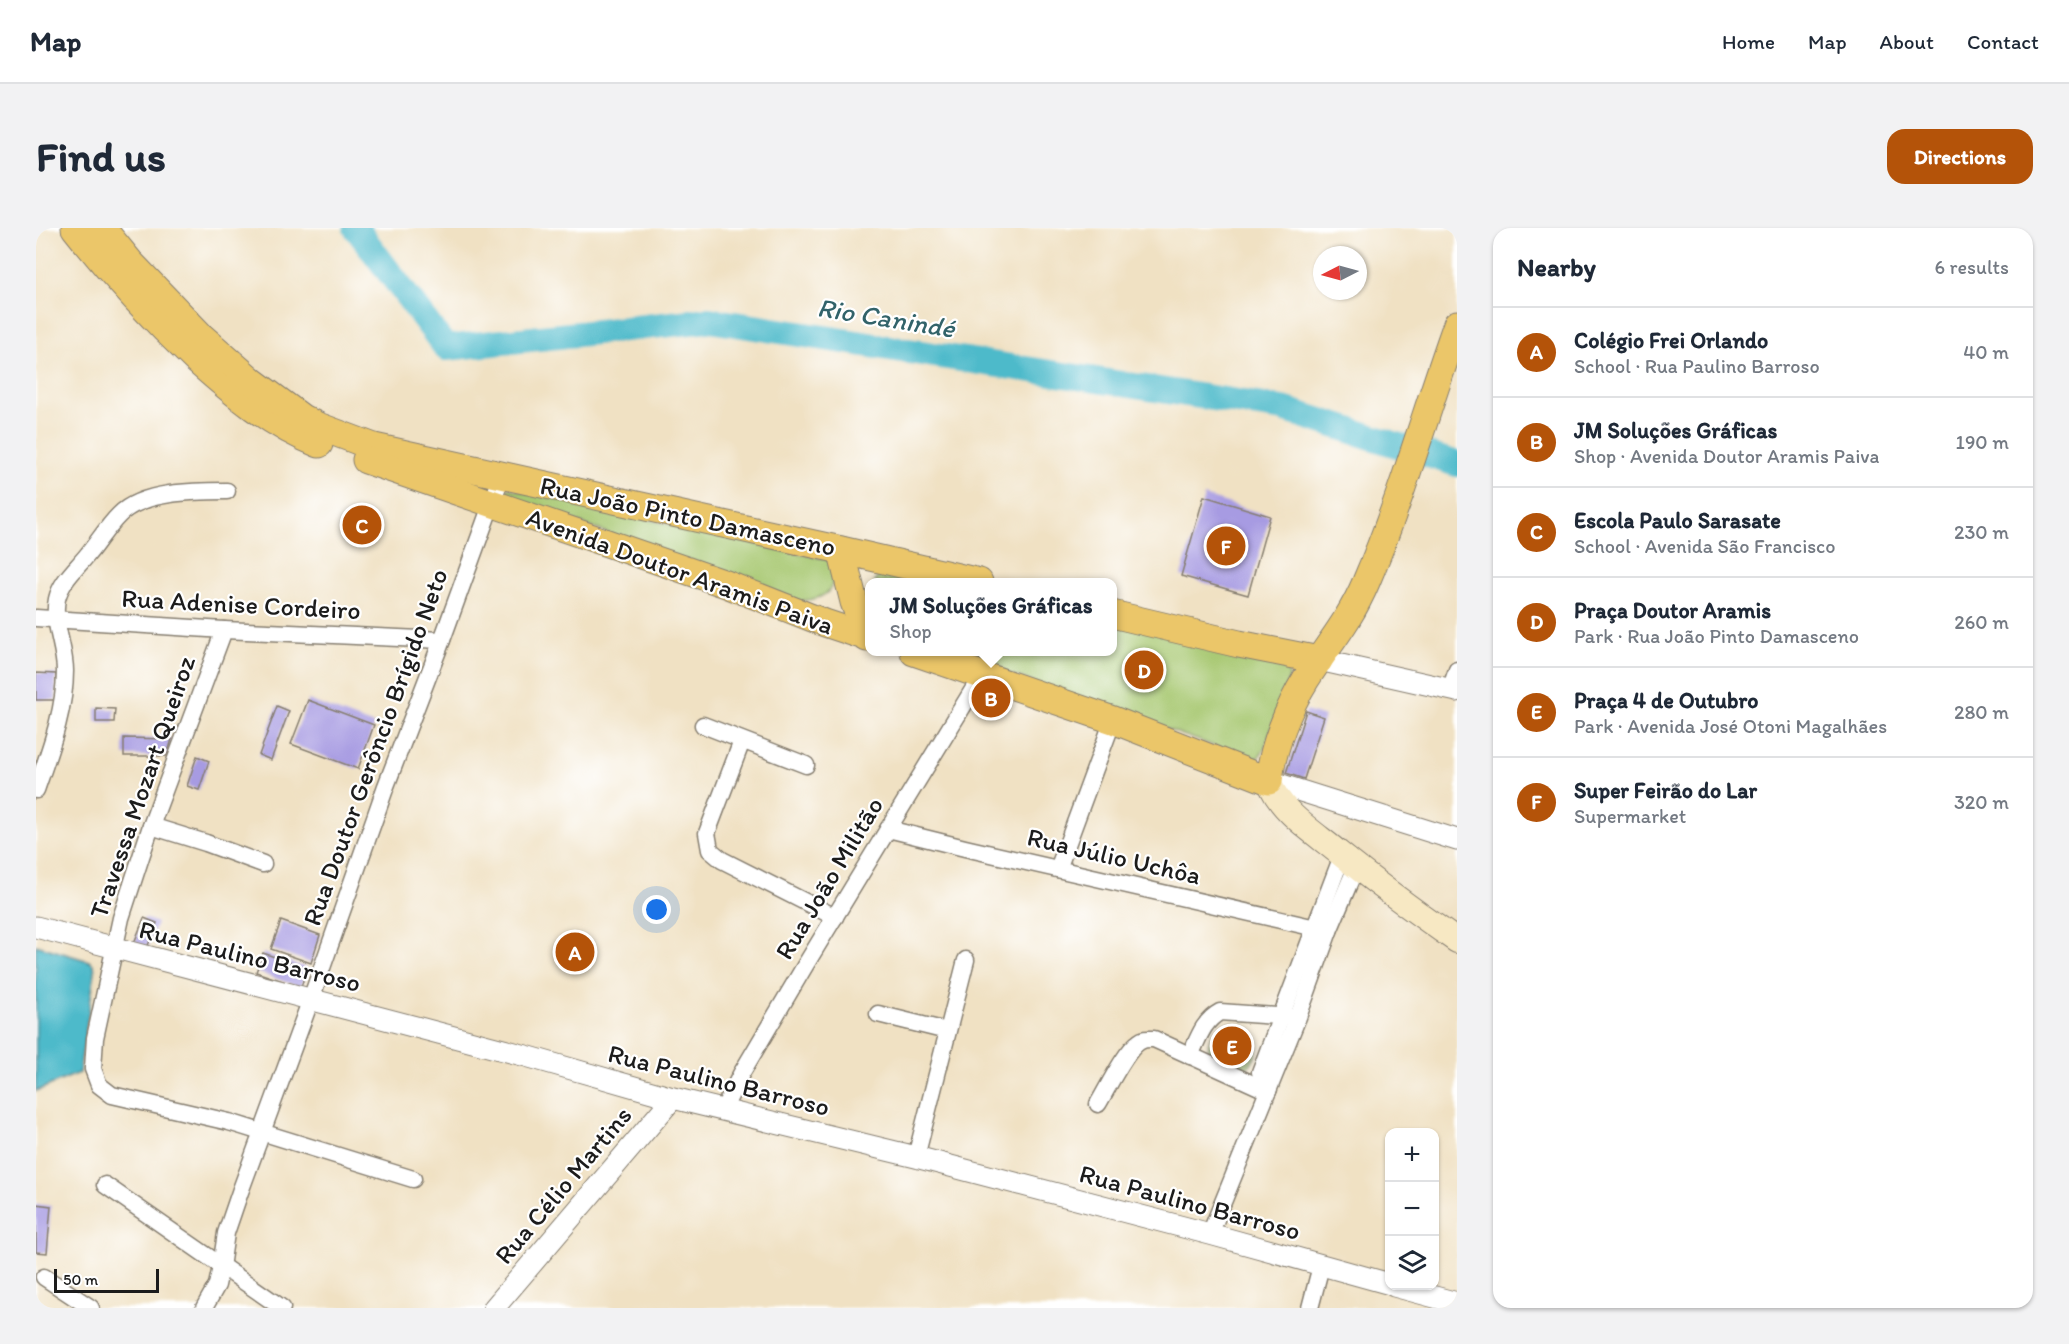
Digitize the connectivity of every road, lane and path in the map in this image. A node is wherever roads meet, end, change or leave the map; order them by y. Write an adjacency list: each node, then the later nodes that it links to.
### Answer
1 (75, 228): 6 (main road, Avenida Doutor Aramis Paiva)
2 (102, 228): 4 (main road, Rua João Pinto Damasceno)
3 (1457, 324): 17 (main road)
4 (502, 475): 6 (street, Rua Doutor Gerôncio Brígido Neto); 7 (main road, Rua João Pinto Damasceno)
5 (227, 491): 11 (street)
6 (492, 503): 14 (main road, Avenida Doutor Aramis Paiva); 15 (street, Rua Doutor Gerôncio Brígido Neto)
7 (840, 550): 8 (main road, Rua João Pinto Damasceno); 13 (main road)
8 (962, 578)
9 (1117, 615): 17 (main road)
10 (36, 618): 11 (street, Rua Adenise Cordeiro)
11 (57, 619): 12 (street, Rua Adenise Cordeiro); 26 (street)
12 (224, 630): 15 (street, Rua Adenise Cordeiro); 27 (street, Travessa Mozart Queiroz)
13 (865, 630)
14 (865, 637)
15 (442, 640): 39 (street, Rua Doutor Gerôncio Brígido Neto)
16 (928, 656): 19 (main road)
17 (1319, 660): 20 (street); 25 (main road)
18 (1457, 670): 20 (street)
19 (982, 675): 21 (main road); 28 (street, Rua João Militão)
20 (1453, 690)
21 (1113, 720): 25 (main road); 32 (street)
22 (703, 725): 23 (street)
23 (742, 741): 24 (street); 33 (street)
24 (806, 765)
25 (1269, 780): 29 (street); 30 (main road)
26 (36, 790)
27 (151, 826): 31 (street); 37 (street, Travessa Mozart Queiroz)
28 (888, 829): 32 (street, Rua Júlio Uchôa); 33 (street, Rua João Militão)
29 (1457, 840)
30 (1349, 862): 35 (street); 36 (main road)
31 (263, 864)
32 (1058, 869): 35 (street, Rua Júlio Uchôa)
33 (835, 917): 48 (street, Rua João Militão)
34 (36, 927): 37 (street, Rua Paulino Barroso)
35 (1322, 929): 41 (street); 42 (street)
36 (1457, 941)
37 (115, 949): 39 (street, Rua Paulino Barroso); 49 (street, Travessa Mozart Queiroz)
38 (966, 960): 43 (street)
39 (311, 999): 46 (street, Rua Paulino Barroso); 49 (street, Rua Doutor Gerôncio Brígido Neto)
40 (878, 1014): 43 (street)
41 (1281, 1016): 42 (street); 44 (street); 45 (street)
42 (1298, 1017): 45 (street)
43 (947, 1030): 50 (street)
44 (1190, 1056): 45 (street); 47 (street)
45 (1268, 1091): 53 (street)
46 (673, 1098): 48 (street, Rua Paulino Barroso); 63 (street, Rua Célio Martins)
47 (1098, 1104)
48 (723, 1110): 50 (street, Rua Paulino Barroso)
49 (262, 1132): 51 (street); 55 (street, Rua Doutor Gerôncio Brígido Neto)
50 (916, 1157): 53 (street, Rua Paulino Barroso)
51 (413, 1179)
52 (105, 1185): 55 (street)
53 (1210, 1234): 54 (street, Rua Paulino Barroso)
54 (1321, 1266): 57 (street, Rua Paulino Barroso); 64 (street)
55 (221, 1267): 61 (street, Rua Doutor Gerôncio Brígido Neto); 62 (street)
56 (44, 1277): 60 (street)
57 (1385, 1283)
58 (1409, 1290): 59 (street, Rua Paulino Barroso)
59 (1457, 1303)
60 (91, 1308)
61 (204, 1308)
62 (282, 1308)
63 (494, 1308)
64 (1310, 1308)

